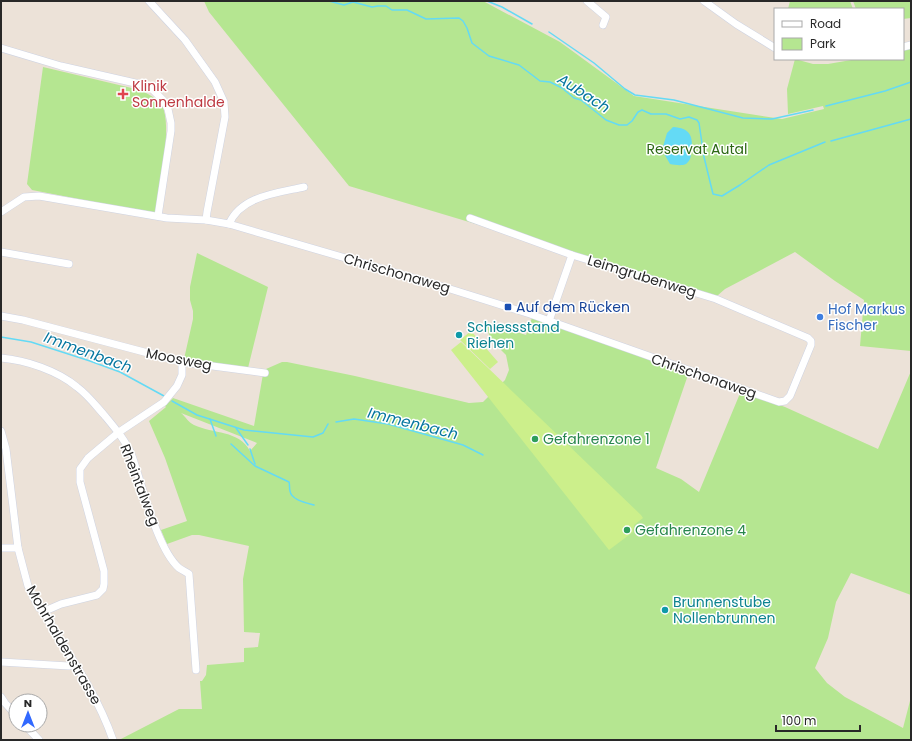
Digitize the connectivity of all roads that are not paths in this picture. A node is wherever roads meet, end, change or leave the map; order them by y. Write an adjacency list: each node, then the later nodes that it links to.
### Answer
1 (149, 1): 11 (street)
2 (587, 1): 4 (street)
3 (704, 1): 5 (street)
4 (603, 25)
5 (774, 47)
6 (1, 48): 9 (street)
7 (304, 188): 12 (street)
8 (1, 212): 9 (street, Chrischonaweg)
9 (158, 216): 11 (street, Chrischonaweg)
10 (470, 218): 14 (street, Leimgrubenweg)
11 (206, 220): 12 (street, Chrischonaweg)
12 (229, 224): 17 (street, Chrischonaweg)
13 (1, 252): 15 (street)
14 (572, 255): 17 (street); 21 (street, Leimgrubenweg)
15 (70, 264)
16 (1, 316): 19 (street, Moosweg)
17 (549, 321): 21 (street, Chrischonaweg)
18 (1, 358): 23 (street, Rheintalweg)
19 (182, 362): 20 (street, Moosweg); 23 (street)
20 (265, 373)
21 (785, 401)
22 (1, 431): 25 (street, Mohrhaldenstrasse)
23 (119, 432): 26 (street); 29 (street, Rheintalweg)
24 (1, 548): 25 (street)
25 (18, 548): 26 (street, Mohrhaldenstrasse)
26 (45, 612): 28 (street, Mohrhaldenstrasse)
27 (1, 662): 28 (street)
28 (75, 665): 32 (street, Mohrhaldenstrasse)
29 (196, 670)
30 (1, 697): 31 (street)
31 (8, 706)
32 (113, 740)

